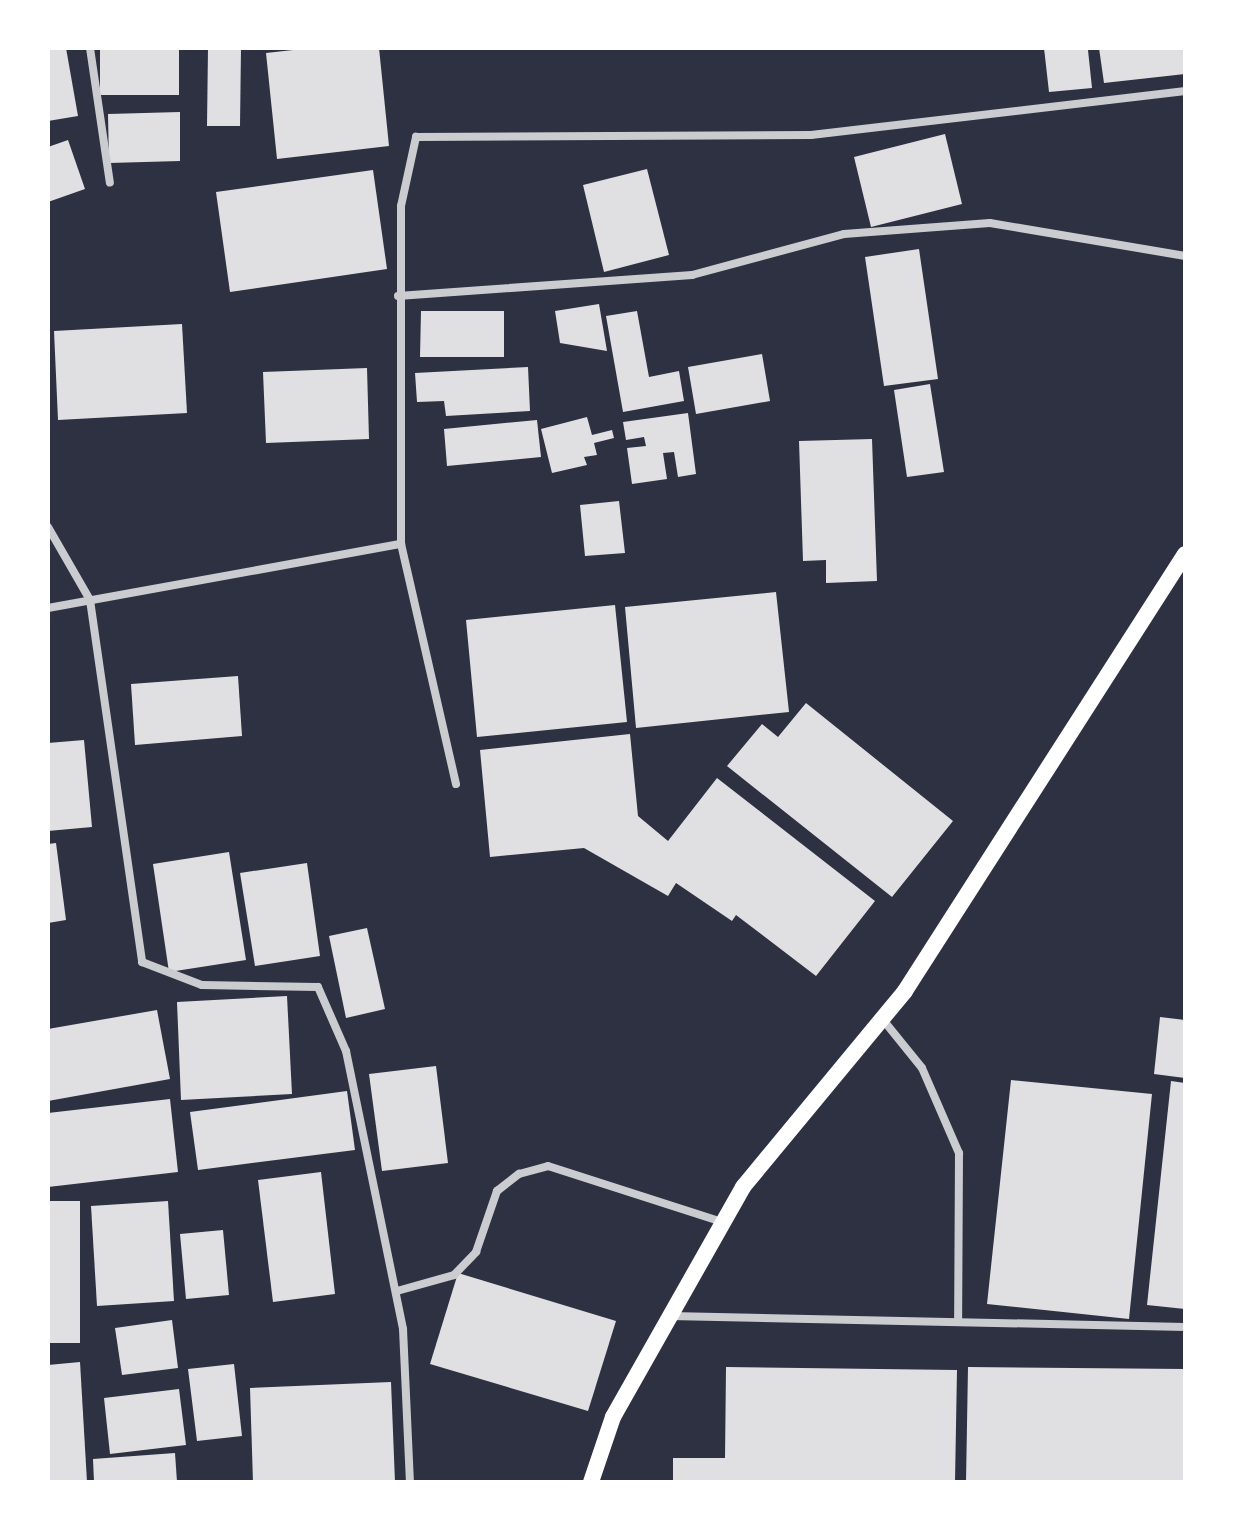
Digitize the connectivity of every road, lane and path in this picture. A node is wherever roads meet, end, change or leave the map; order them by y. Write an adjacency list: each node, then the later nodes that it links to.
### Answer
1 (90, 48): 3 (street)
2 (1185, 91): 5 (street)
3 (110, 183)
4 (1185, 256): 5 (street)
5 (398, 296): 7 (street)
6 (48, 527): 9 (street)
7 (401, 544): 9 (street); 11 (street)
8 (1185, 554): 12 (main road)
9 (90, 600): 10 (street); 14 (street)
10 (48, 608)
11 (456, 784)
12 (884, 1021): 13 (main road); 16 (street)
13 (722, 1222): 14 (street); 15 (main road)
14 (397, 1291): 18 (street)
15 (669, 1316): 16 (street); 19 (main road)
16 (958, 1321): 17 (street)
17 (1185, 1327)
18 (410, 1482)
19 (591, 1482)

